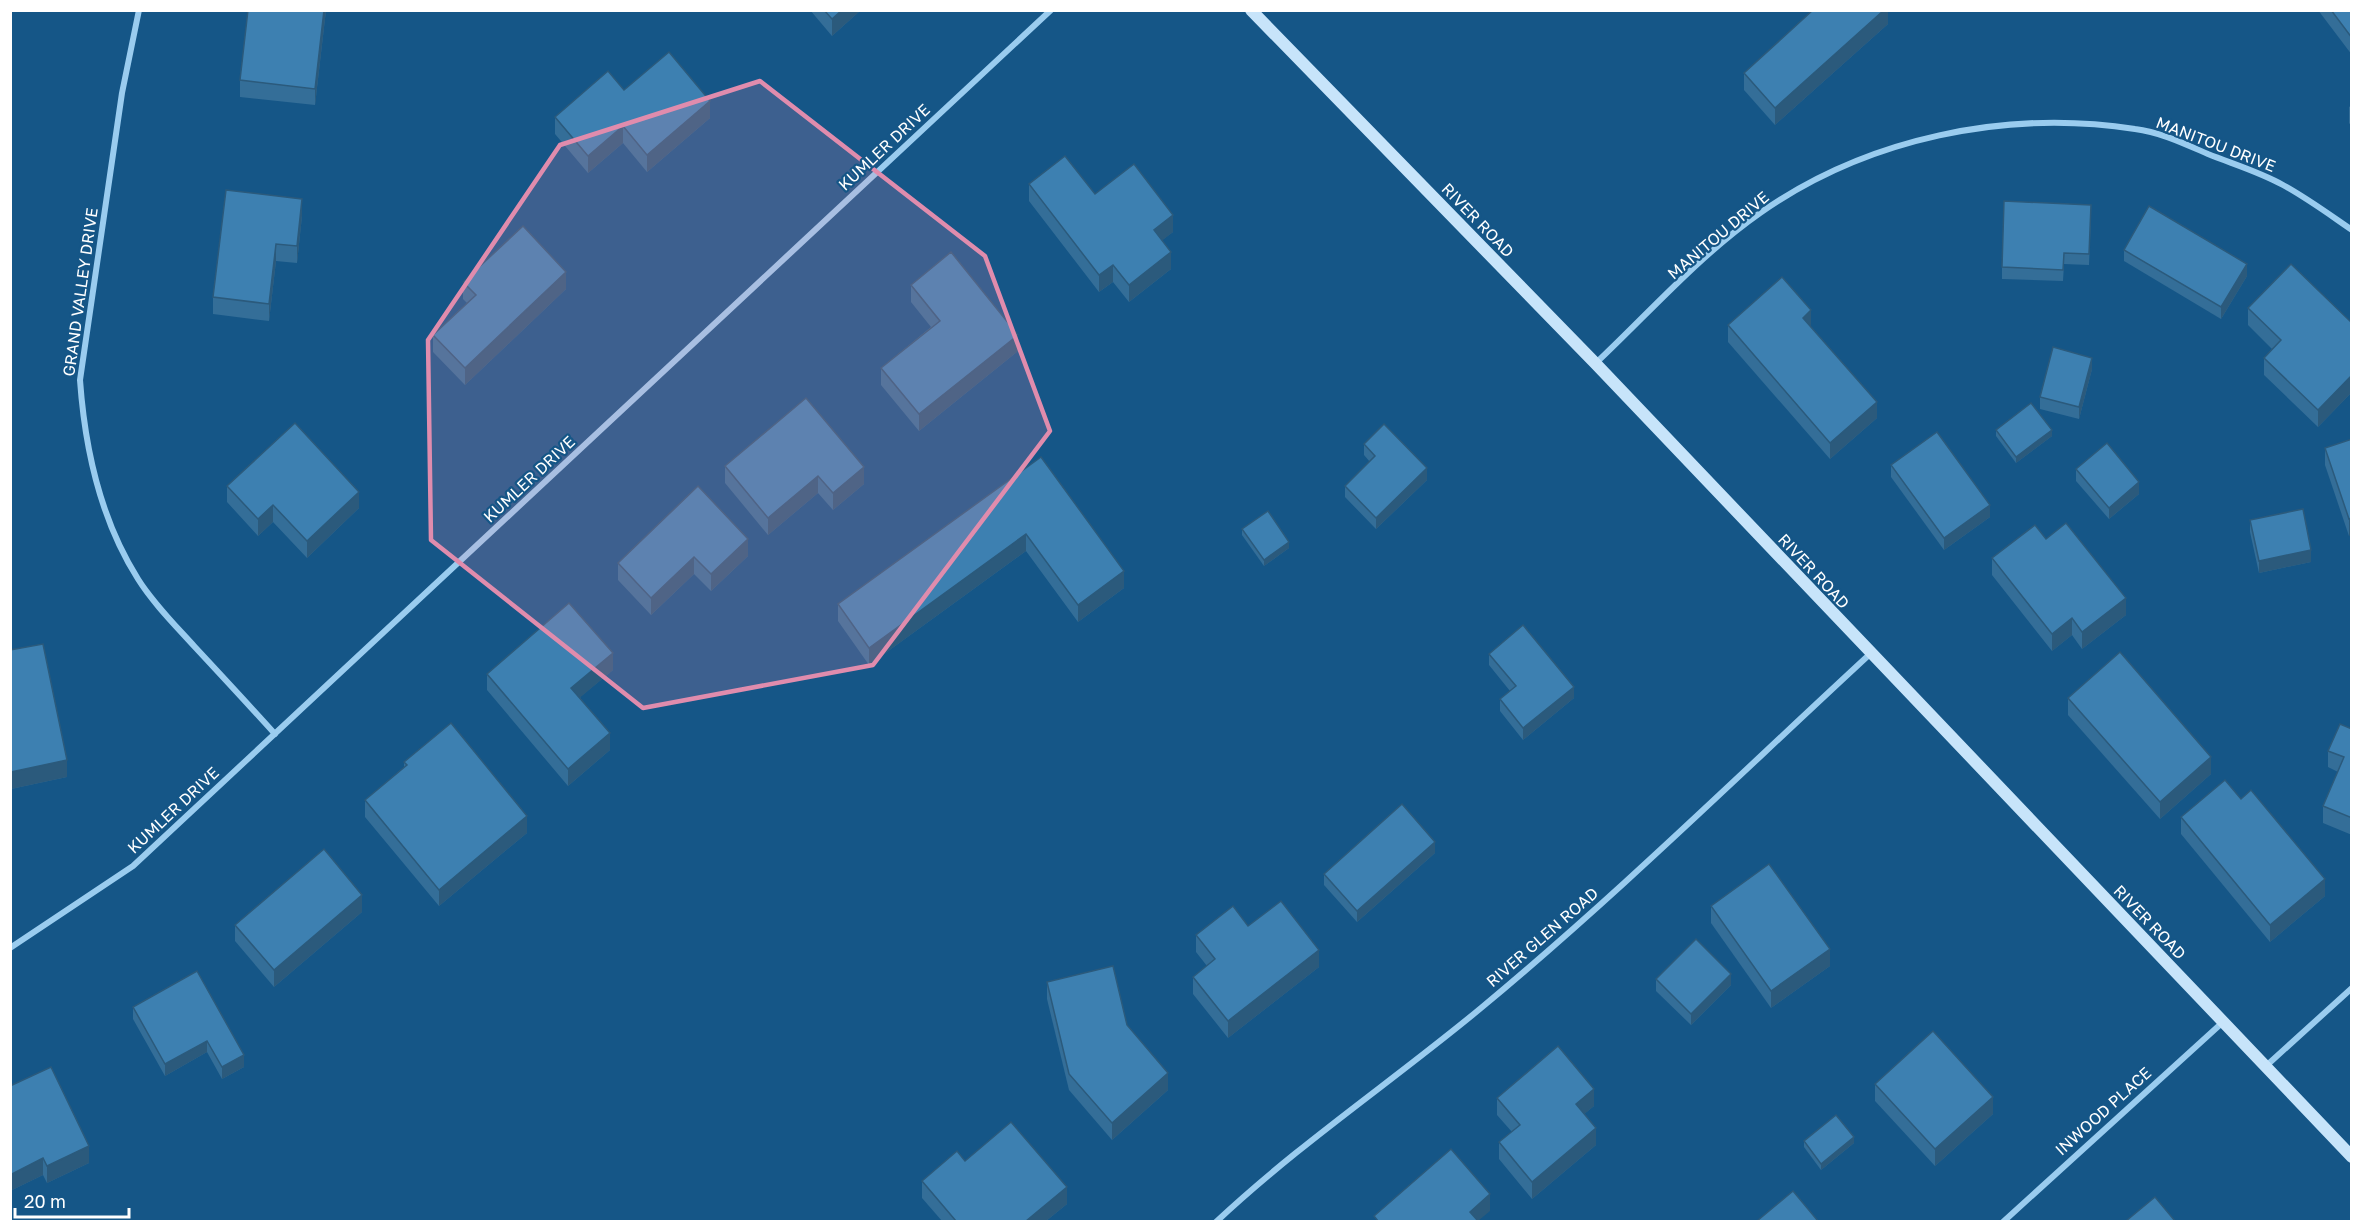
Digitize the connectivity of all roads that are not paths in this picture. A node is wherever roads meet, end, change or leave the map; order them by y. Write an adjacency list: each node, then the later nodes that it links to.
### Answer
1 (139, 10): 7 (street, GRAND VALLEY DRIVE)
2 (1051, 10): 7 (street, KUMLER DRIVE)
3 (1251, 10): 5 (street, RIVER ROAD)
4 (2352, 230): 5 (street, MANITOU DRIVE)
5 (1596, 364): 6 (street, RIVER ROAD)
6 (1870, 654): 10 (street, RIVER ROAD); 13 (street, RIVER GLEN ROAD)
7 (275, 734): 8 (street, KUMLER DRIVE)
8 (10, 948)
9 (2352, 988): 11 (street)
10 (2223, 1022): 11 (street, RIVER ROAD); 14 (street, INWOOD PLACE)
11 (2266, 1066): 12 (street, RIVER ROAD)
12 (2352, 1157)
13 (1216, 1221)
14 (2003, 1221)

